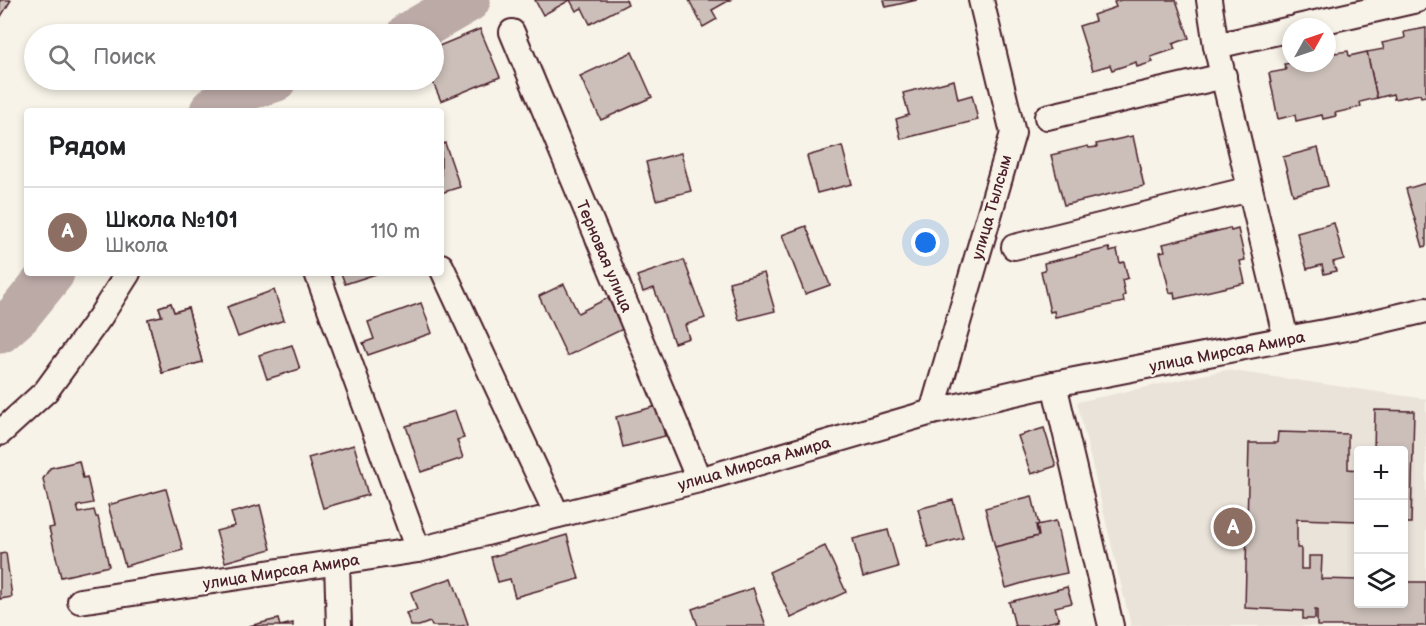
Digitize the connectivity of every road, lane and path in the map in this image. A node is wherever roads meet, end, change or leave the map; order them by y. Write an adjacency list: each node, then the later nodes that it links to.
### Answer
1 (981, 0): 18 (street, улица Тылсым)
2 (1209, 0): 7 (street)
3 (1417, 0): 4 (street)
4 (1336, 18)
5 (1282, 31): 7 (street)
6 (512, 32): 20 (street, Терновая улица)
7 (1216, 46): 8 (street)
8 (1224, 76): 9 (street); 10 (street)
9 (1047, 117)
10 (1250, 189): 11 (street); 16 (street)
11 (1014, 247)
12 (444, 272): 21 (street)
13 (126, 276): 19 (street)
14 (318, 276): 22 (street)
15 (1426, 310): 16 (street, улица Мирсая Амира)
16 (1286, 339): 17 (street, улица Мирсая Амира)
17 (1053, 384): 18 (street, улица Мирсая Амира); 26 (street)
18 (932, 412): 20 (street, улица Мирсая Амира)
19 (0, 433)
20 (699, 480): 21 (street, улица Мирсая Амира)
21 (557, 515): 22 (street, улица Мирсая Амира)
22 (418, 550): 23 (street, улица Мирсая Амира)
23 (337, 563): 24 (street, улица Мирсая Амира); 25 (street)
24 (80, 601)
25 (339, 626)
26 (1111, 626)

